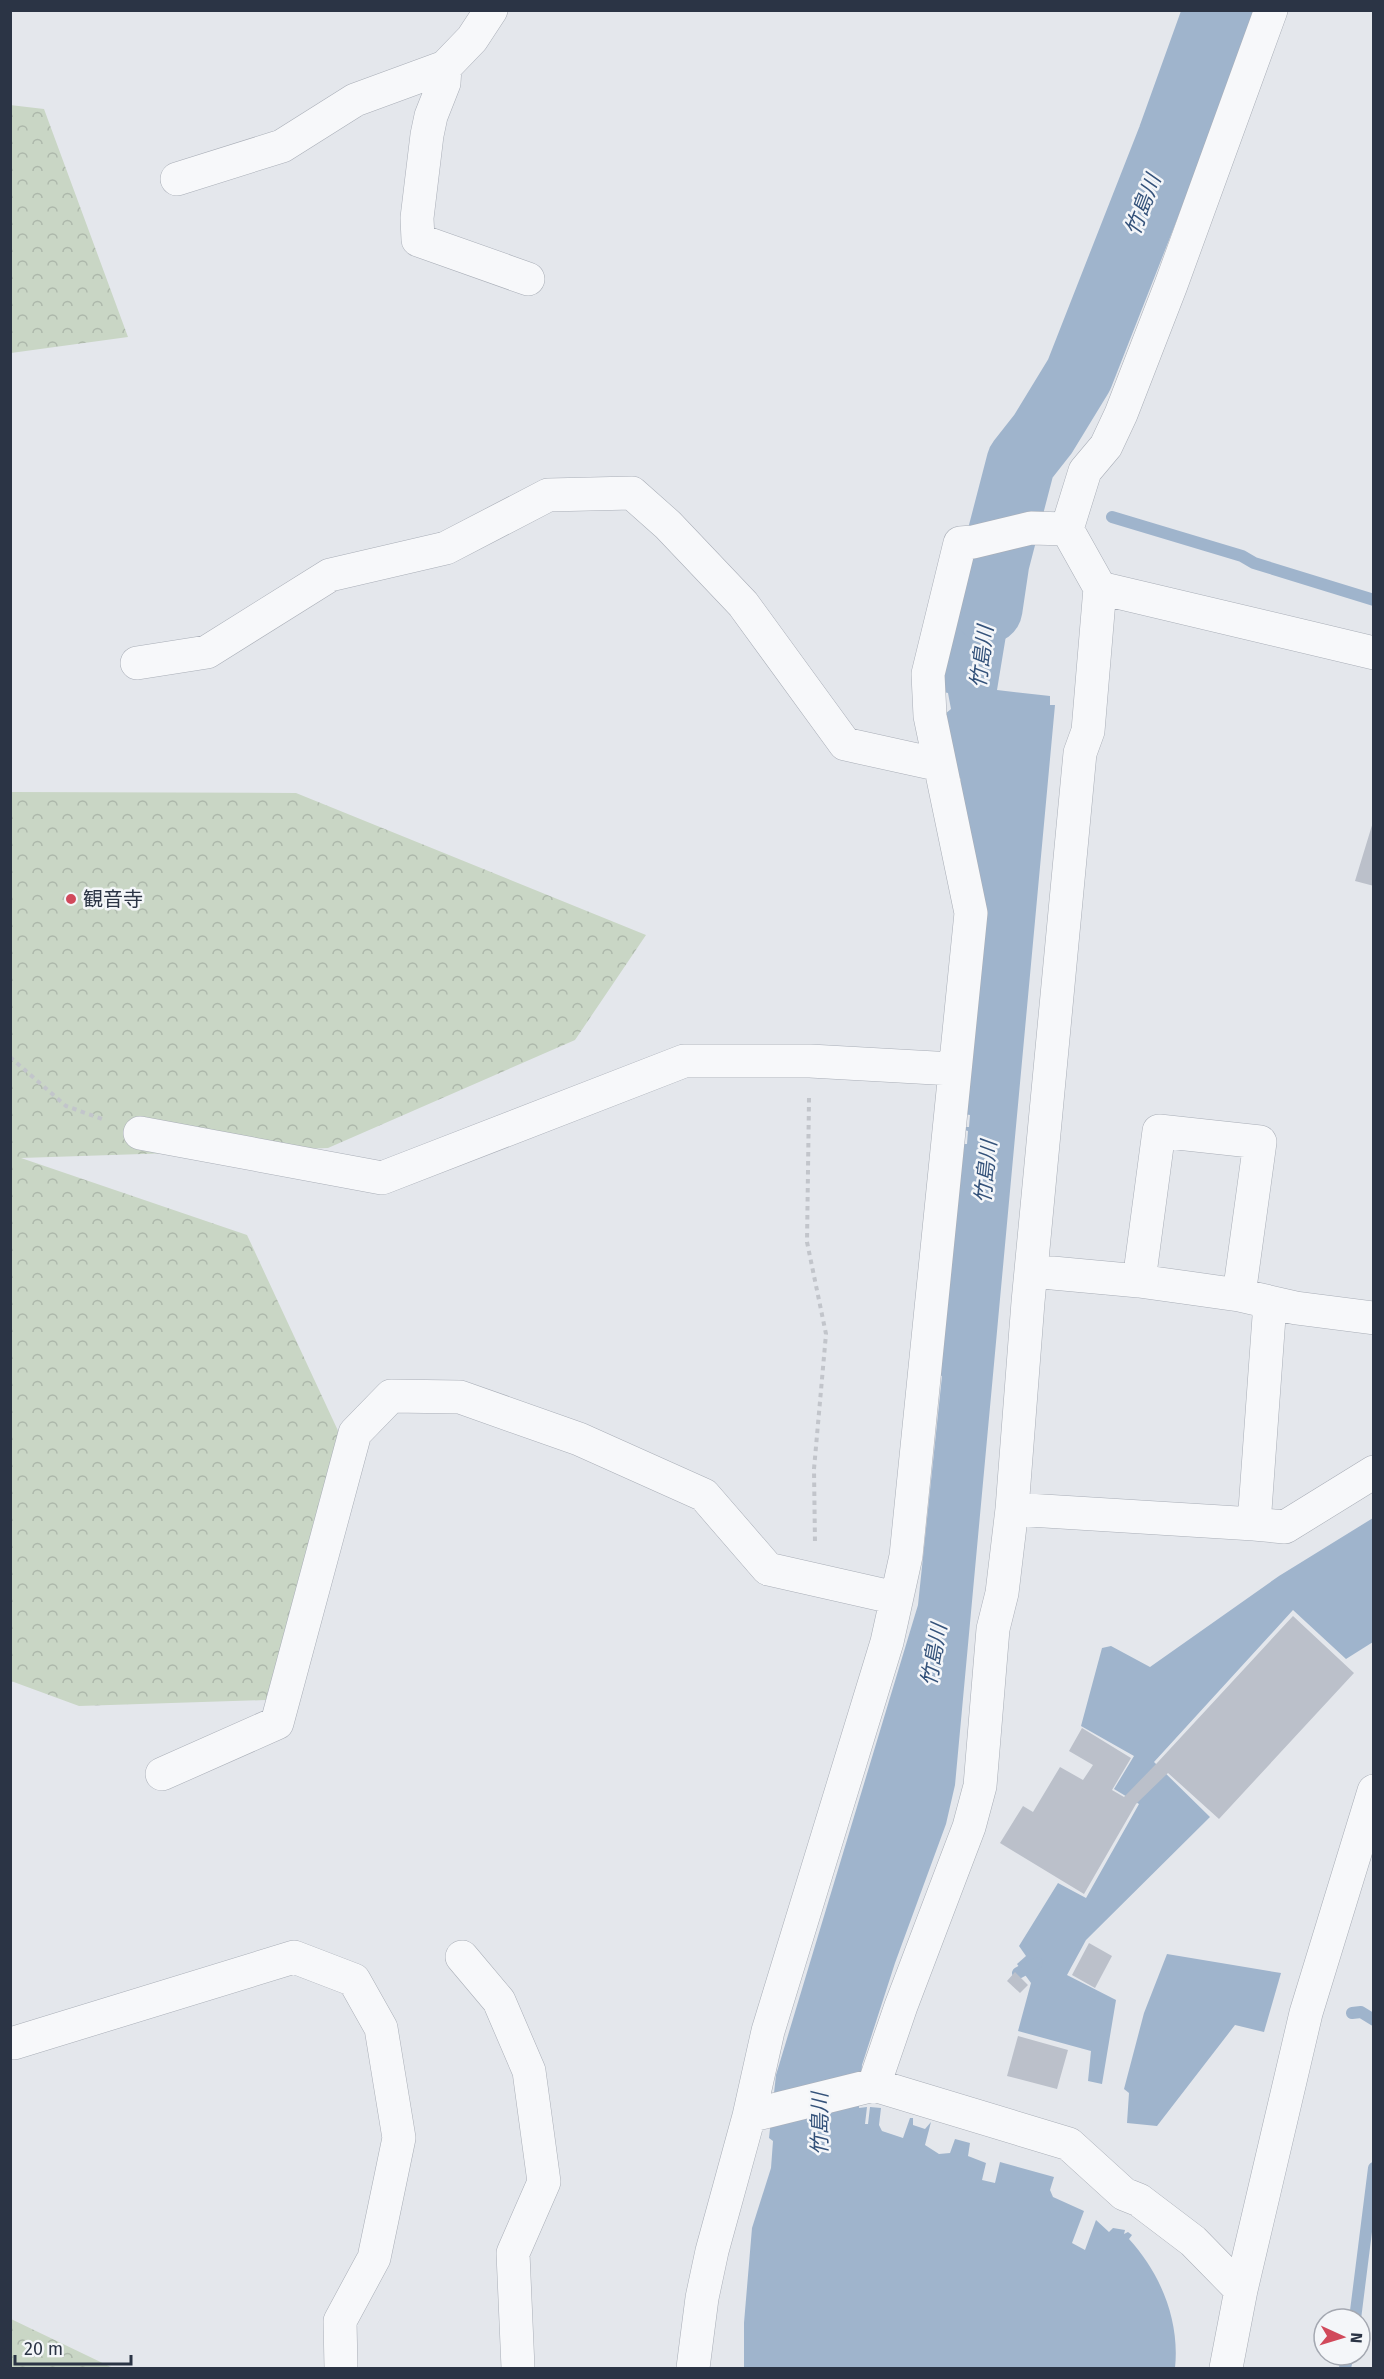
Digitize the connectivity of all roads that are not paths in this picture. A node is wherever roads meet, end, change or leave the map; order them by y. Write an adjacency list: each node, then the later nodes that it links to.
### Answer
1 (491, 10): 3 (street)
2 (1270, 10): 6 (street)
3 (445, 67): 4 (street); 5 (street)
4 (177, 179)
5 (528, 279)
6 (1067, 529): 7 (street); 10 (street)
7 (1100, 588): 8 (street); 13 (street)
8 (1374, 653)
9 (137, 663): 10 (street)
10 (940, 765): 11 (street)
11 (953, 1069): 12 (street); 21 (street)
12 (140, 1133)
13 (1031, 1271): 14 (street); 19 (street)
14 (1139, 1281): 15 (street); 15 (street)
15 (1239, 1294): 16 (street)
16 (1270, 1303): 17 (street); 20 (street)
17 (1374, 1318)
18 (1374, 1472): 20 (street)
19 (1011, 1509): 20 (street); 26 (street)
20 (1254, 1524)
21 (896, 1598): 22 (street); 27 (street)
22 (162, 1774)
23 (1374, 1791): 28 (street)
24 (462, 1957): 30 (street)
25 (14, 2043): 29 (street)
26 (868, 2086): 27 (street); 28 (street)
27 (755, 2116): 31 (street)
28 (1240, 2290): 32 (street)
29 (341, 2368)
30 (518, 2368)
31 (693, 2368)
32 (1226, 2368)

